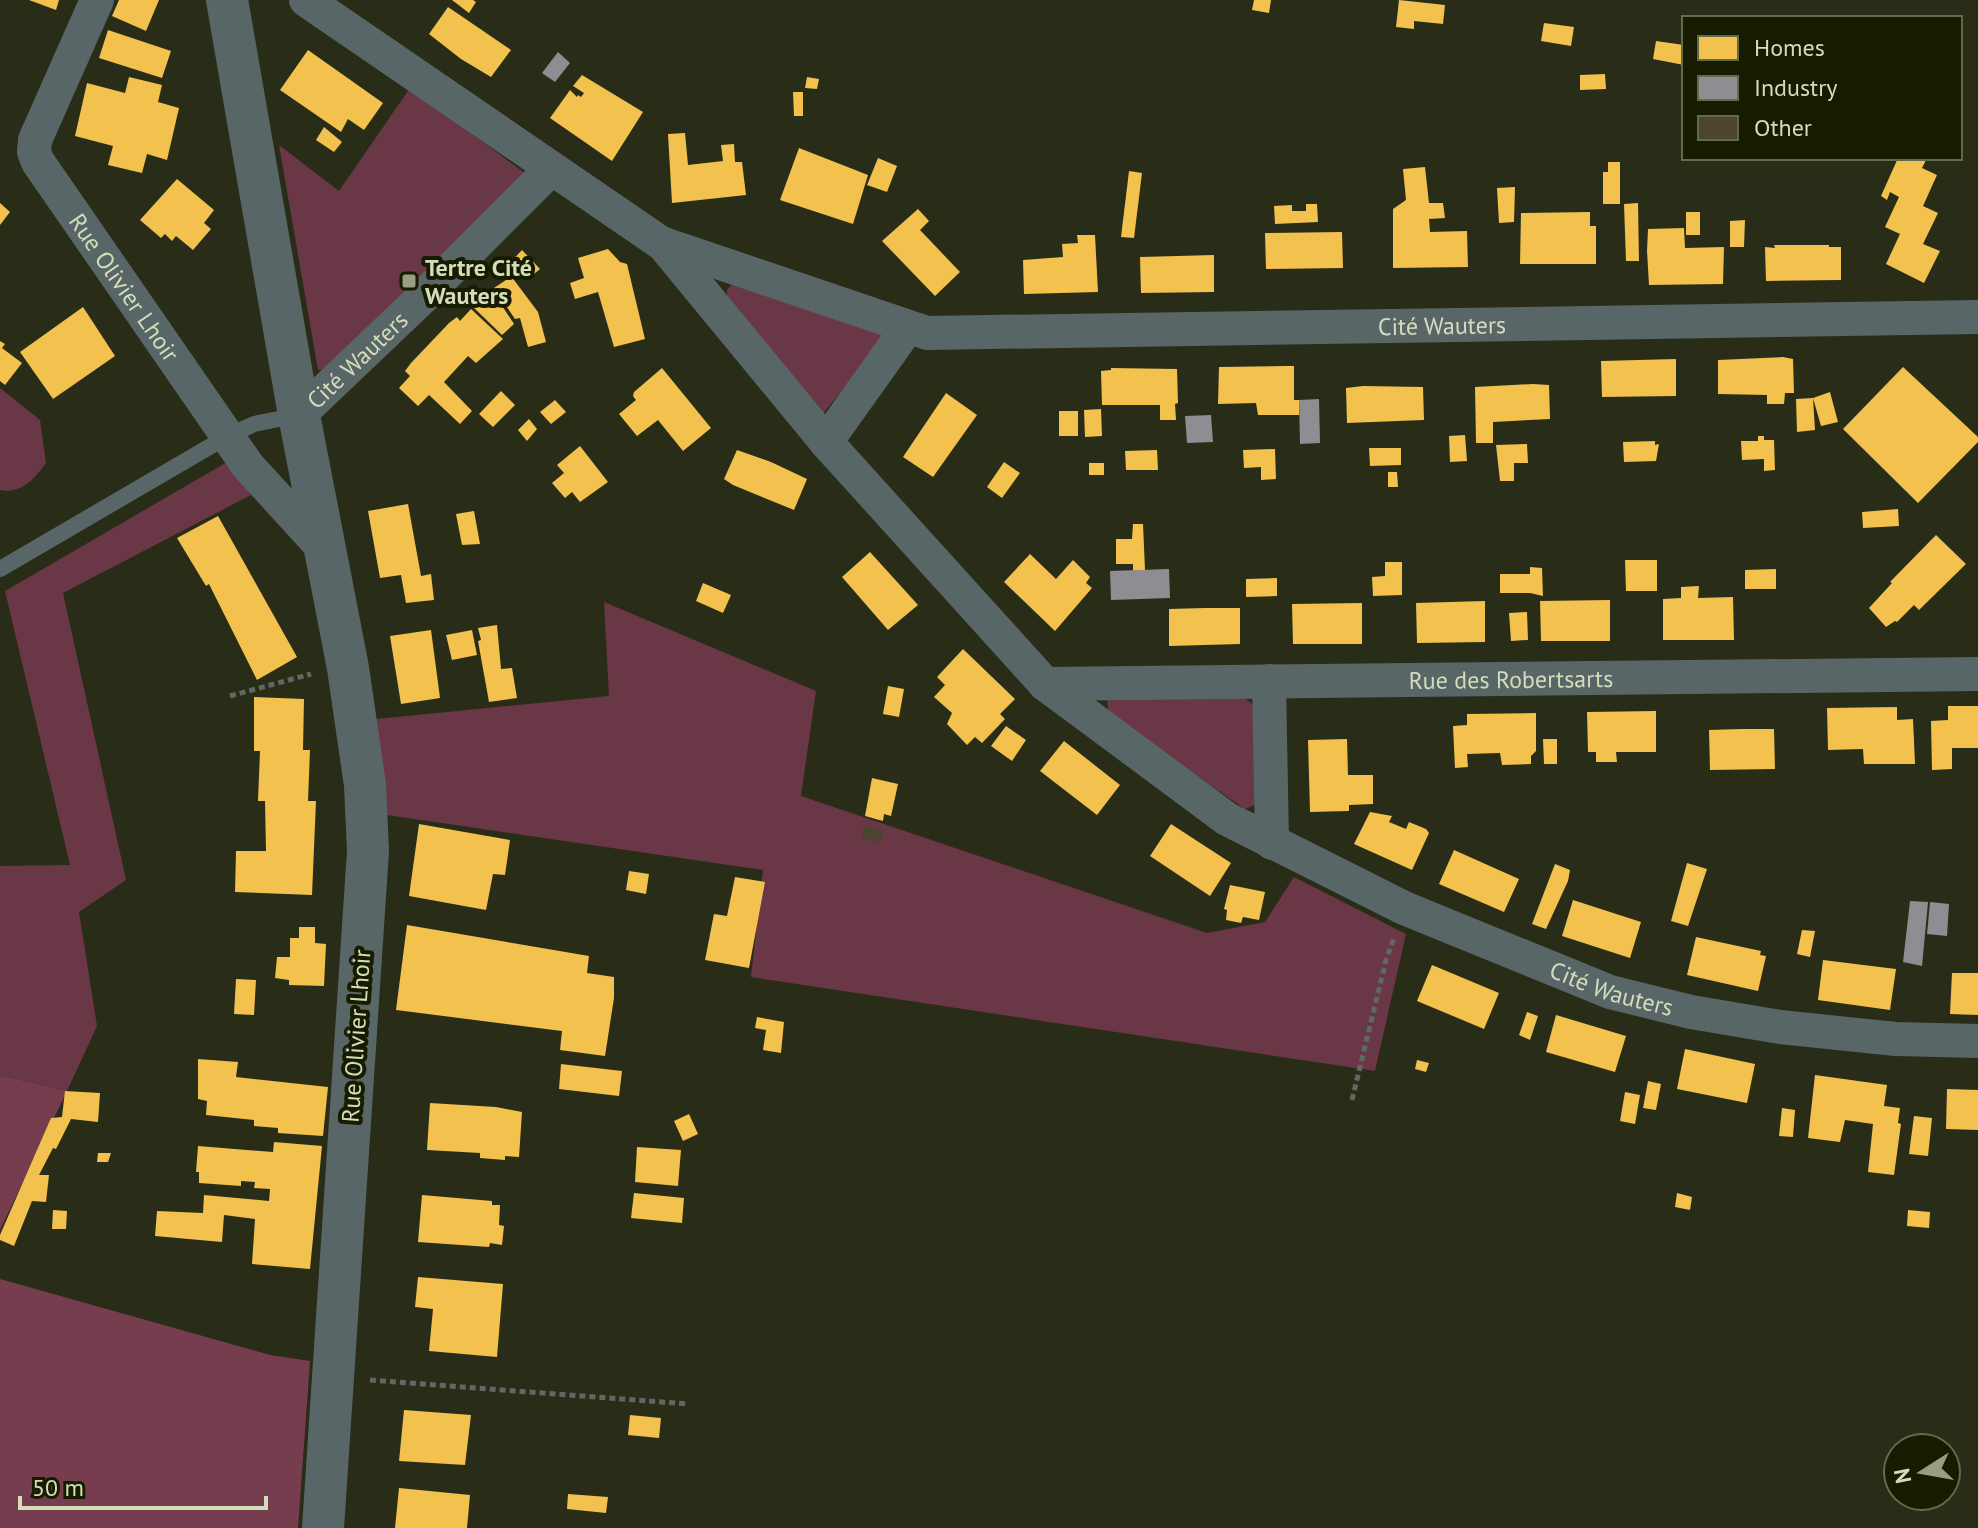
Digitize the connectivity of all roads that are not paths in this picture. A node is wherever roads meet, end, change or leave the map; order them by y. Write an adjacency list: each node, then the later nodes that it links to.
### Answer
1 (97, 0): 9 (street, Rue Olivier Lhoir)
2 (227, 0): 8 (street, Rue Olivier Lhoir)
3 (306, 0): 4 (street, Cité Wauters)
4 (551, 169): 5 (street, Cité Wauters); 8 (street, Cité Wauters)
5 (661, 243): 7 (street, Cité Wauters); 10 (street, Cité Wauters)
6 (1978, 317): 7 (street, Cité Wauters)
7 (908, 327): 10 (street)
8 (299, 415): 9 (lane); 11 (street, Rue Olivier Lhoir)
9 (228, 436): 11 (street, Rue Olivier Lhoir); 12 (lane)
10 (826, 442): 15 (street, Cité Wauters)
11 (322, 547): 18 (street, Rue Olivier Lhoir)
12 (0, 569)
13 (1978, 674): 14 (street, Rue des Robertsarts)
14 (1269, 681): 15 (street, Rue des Robertsarts); 16 (street)
15 (1045, 684): 16 (street, Cité Wauters)
16 (1272, 843): 17 (street, Cité Wauters)
17 (1978, 1041)
18 (323, 1528)

